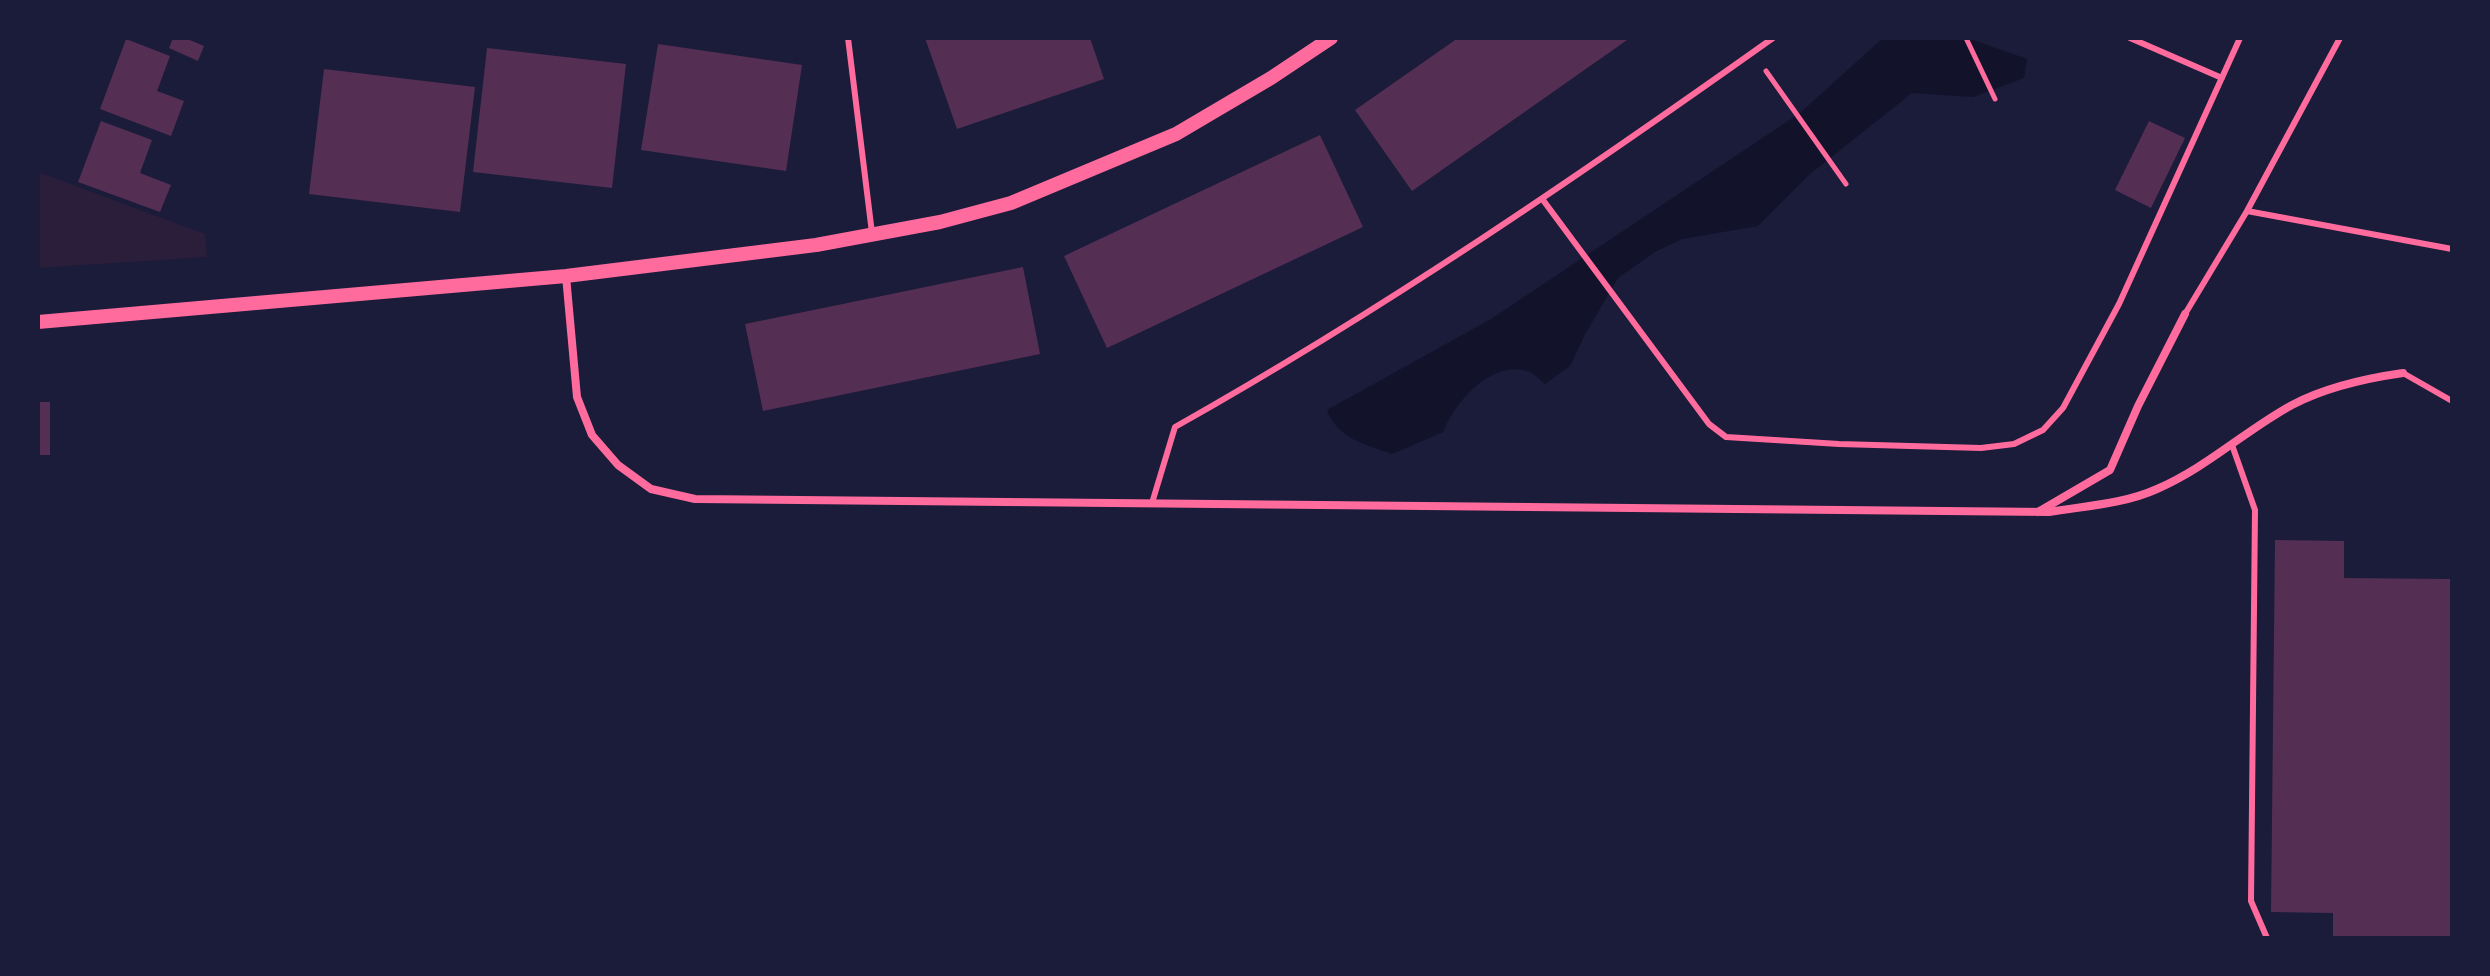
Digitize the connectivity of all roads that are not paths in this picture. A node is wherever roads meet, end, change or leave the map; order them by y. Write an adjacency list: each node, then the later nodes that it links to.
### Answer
1 (848, 38): 10 (lane)
2 (1331, 38): 10 (street)
3 (1773, 38): 8 (lane)
4 (2130, 38): 7 (lane)
5 (2240, 38): 7 (lane)
6 (2340, 38): 9 (lane)
7 (2222, 78): 8 (lane)
8 (1543, 200): 18 (lane)
9 (2247, 211): 11 (lane); 13 (lane)
10 (873, 236): 12 (street)
11 (2452, 249)
12 (566, 276): 14 (street); 18 (street)
13 (2185, 314): 19 (street)
14 (38, 322)
15 (2403, 373): 16 (lane); 17 (street)
16 (2452, 401)
17 (2232, 445): 19 (street); 20 (lane)
18 (1152, 503): 19 (street)
19 (2037, 512)
20 (2267, 938)

